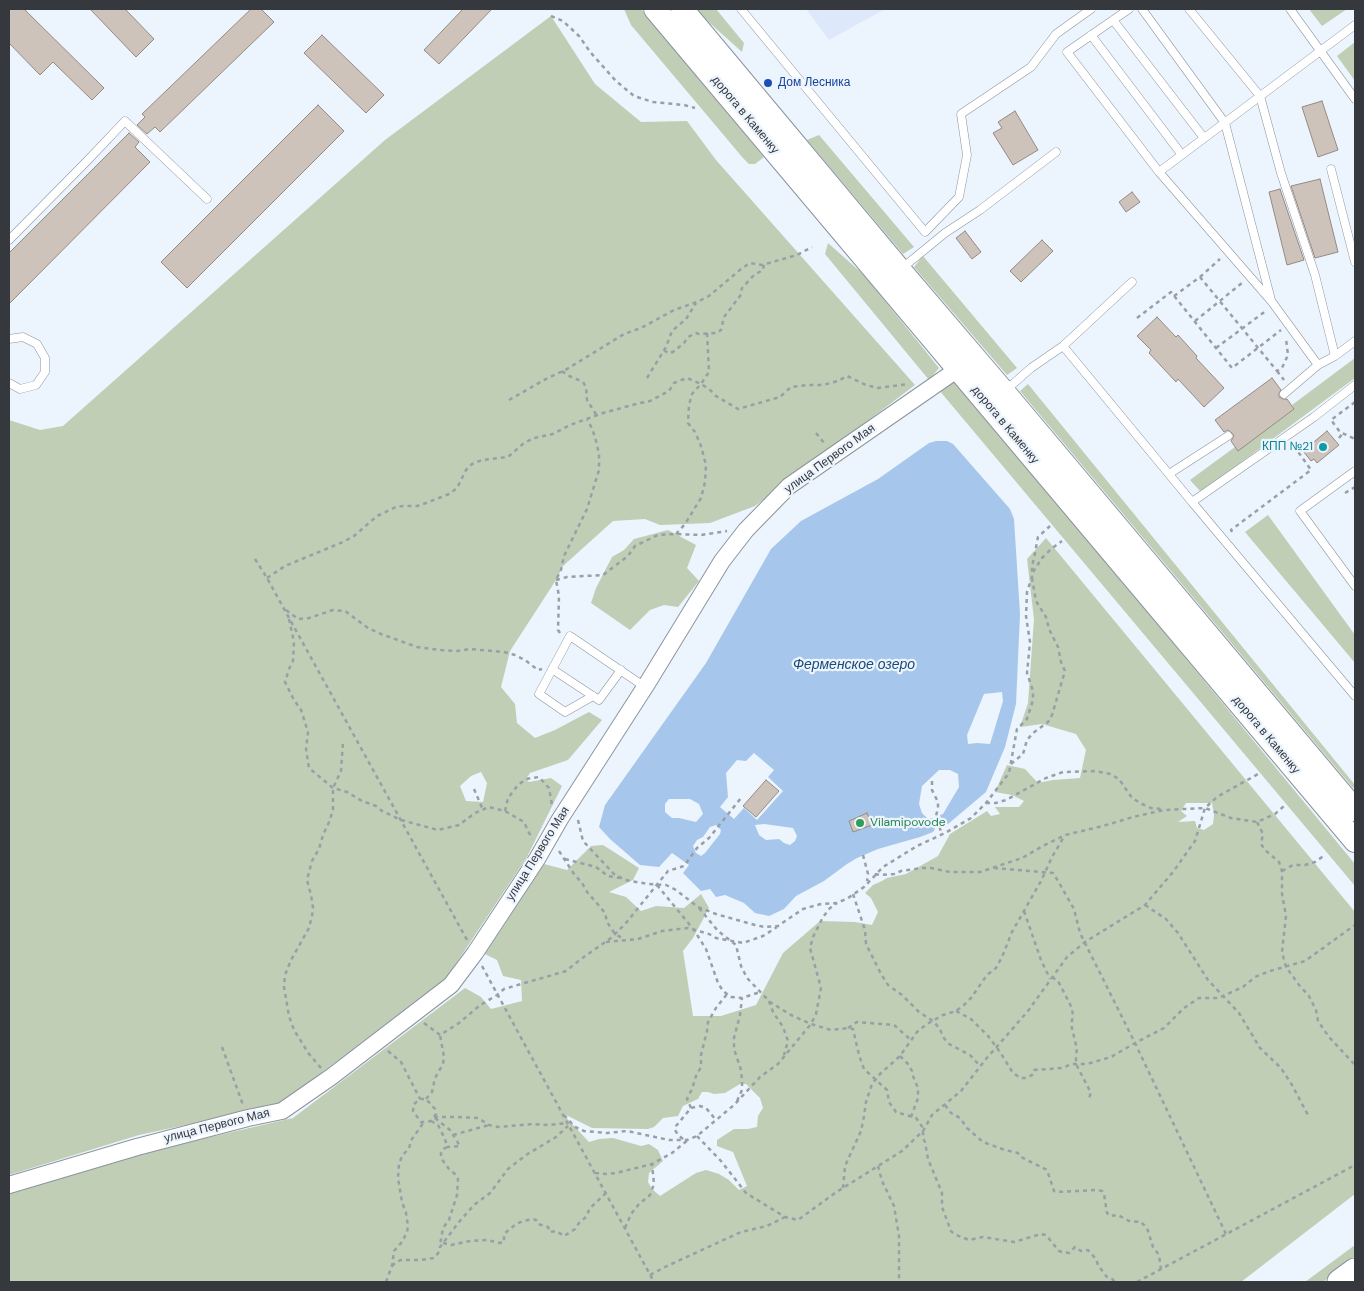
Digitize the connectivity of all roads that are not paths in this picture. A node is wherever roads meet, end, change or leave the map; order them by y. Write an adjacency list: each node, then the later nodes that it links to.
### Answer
1 (655, 9): 32 (main road, дорога в Каменку)
2 (682, 9): 24 (main road, дорога в Каменку)
3 (741, 9): 4 (lane)
4 (1091, 9)
5 (1129, 9): 9 (lane)
6 (1142, 9): 15 (lane)
7 (1188, 9): 13 (lane)
8 (1290, 9): 12 (lane)
9 (1113, 20): 11 (lane); 16 (lane)
10 (1355, 25): 12 (lane)
11 (1091, 35): 18 (lane); 20 (lane)
12 (1321, 51): 13 (lane); 14 (lane)
13 (1260, 96): 15 (lane); 30 (lane)
14 (1355, 99)
15 (1225, 123): 16 (lane); 26 (lane)
16 (1204, 138): 18 (lane)
17 (1056, 152): 24 (lane)
18 (1182, 155): 20 (lane)
19 (1331, 169): 23 (lane)
20 (1159, 172): 26 (lane)
21 (207, 199): 22 (lane)
22 (9, 240)
23 (1355, 262)
24 (900, 270): 35 (main road, дорога в Каменку)
25 (1132, 282): 29 (lane)
26 (1272, 302): 31 (lane)
27 (9, 338): 33 (lane)
28 (1355, 341): 30 (lane)
29 (1063, 346): 35 (lane); 39 (lane)
30 (1336, 356): 31 (lane)
31 (1318, 365): 36 (lane)
32 (958, 370): 44 (street, улица Первого Мая); 48 (main road, дорога в Каменку)
33 (9, 382)
34 (1355, 385): 40 (lane)
35 (1004, 392): 47 (main road, дорога в Каменку)
36 (1284, 394)
37 (1228, 436): 39 (lane)
38 (1355, 471): 41 (lane)
39 (1170, 474): 40 (lane)
40 (1192, 502): 46 (lane)
41 (1355, 586)
42 (552, 669): 43 (lane); 45 (lane); 45 (lane)
43 (621, 670): 44 (lane); 45 (lane)
44 (645, 688): 49 (street, улица Первого Мая)
45 (593, 696)
46 (1355, 696)
47 (1353, 804)
48 (1355, 841)
49 (9, 1185)
50 (1355, 1271): 51 (main road)
51 (1340, 1282)

